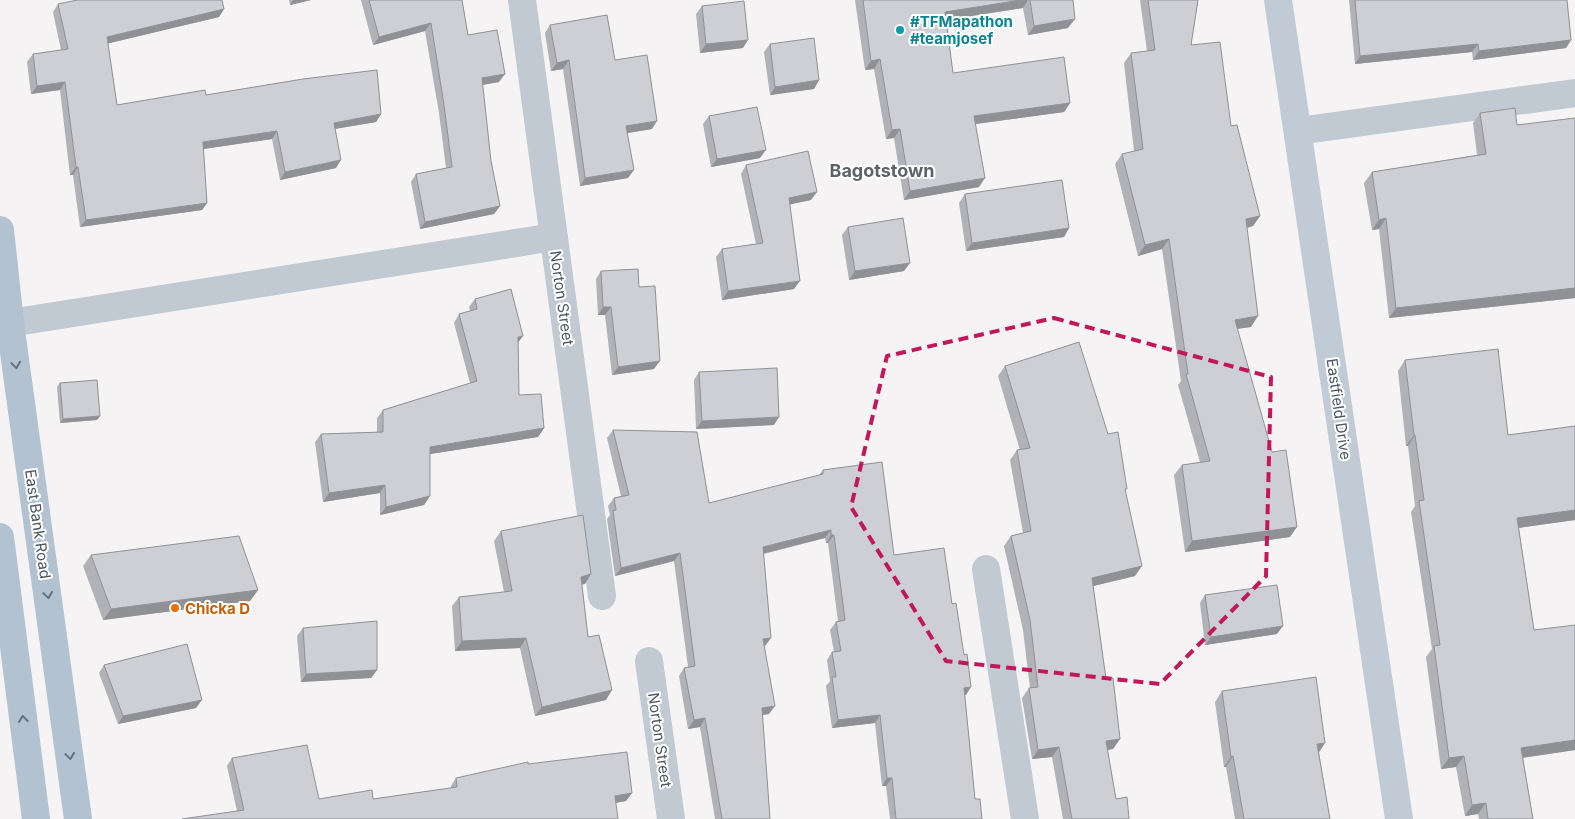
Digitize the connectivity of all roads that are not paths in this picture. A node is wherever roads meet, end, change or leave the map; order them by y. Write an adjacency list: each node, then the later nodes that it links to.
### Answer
1 (522, 0): 6 (street, Norton Street)
2 (1278, 0): 4 (street, Eastfield Drive)
3 (1575, 93): 4 (street)
4 (1298, 130): 16 (street, Eastfield Drive)
5 (0, 230): 7 (main road, East Bank Road)
6 (554, 238): 7 (street); 10 (street, Norton Street)
7 (10, 322): 13 (main road, East Bank Road, one-way to 13)
8 (0, 537): 12 (main road, one-way to 8)
9 (986, 569): 15 (street)
10 (602, 596)
11 (650, 660): 14 (street, Norton Street)
12 (36, 819)
13 (78, 819)
14 (671, 819)
15 (1025, 819)
16 (1398, 819)

